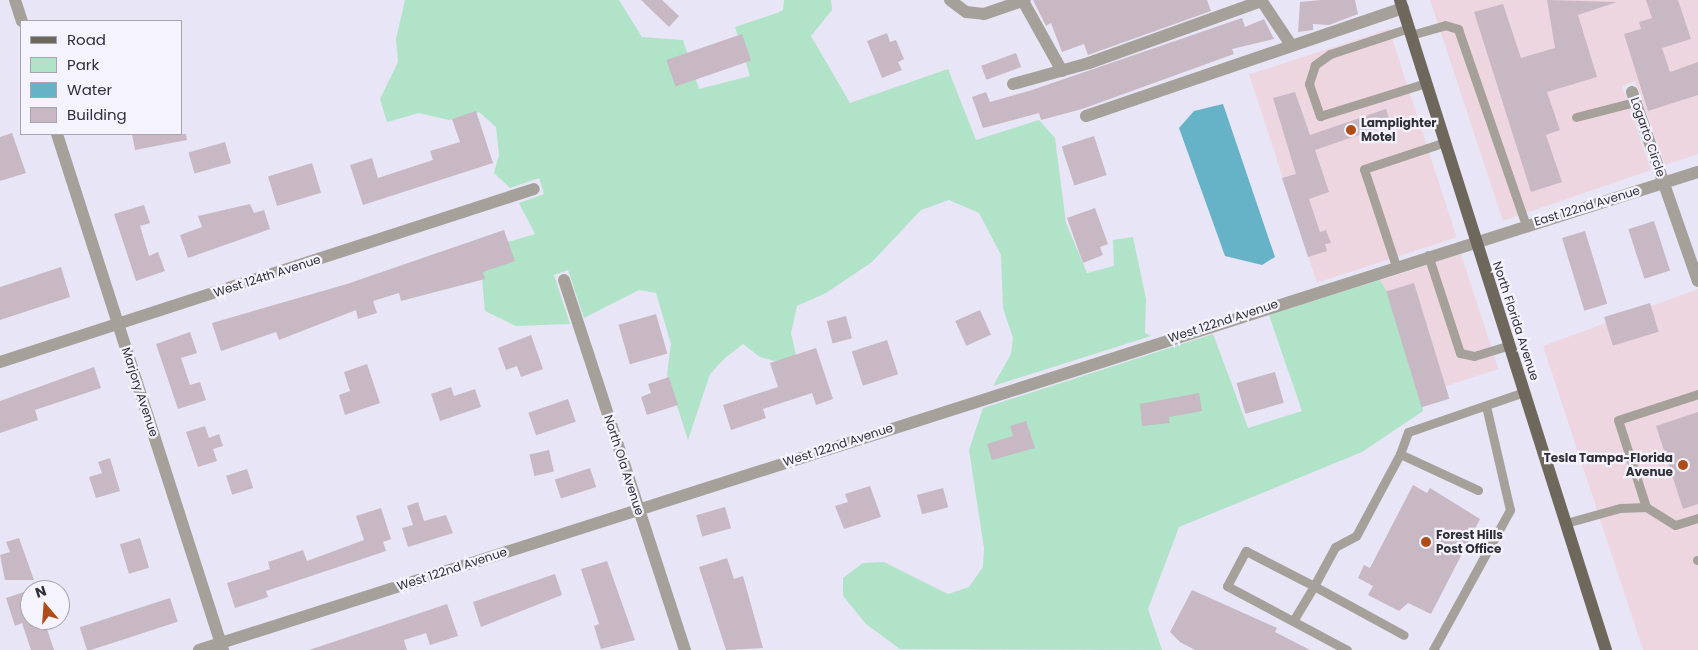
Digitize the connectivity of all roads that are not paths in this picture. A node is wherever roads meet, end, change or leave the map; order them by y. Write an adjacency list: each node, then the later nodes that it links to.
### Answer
1 (15, 0): 6 (street)
2 (950, 0): 3 (street)
3 (1024, 0): 9 (street)
4 (1261, 0): 8 (street); 9 (street)
5 (1402, 4): 7 (main road, North Florida Avenue); 8 (street)
6 (22, 20)
7 (1410, 32): 10 (main road, North Florida Avenue); 10 (lane); 20 (lane)
8 (1291, 45): 13 (street)
9 (1062, 71): 11 (street)
10 (1426, 83): 16 (main road, North Florida Avenue)
11 (1013, 84)
12 (1633, 97): 14 (lane); 18 (street, Logarto Circle)
13 (1086, 116)
14 (1576, 117)
15 (58, 135): 26 (street, Marjory Avenue)
16 (1445, 142): 21 (main road, North Florida Avenue); 23 (lane)
17 (1698, 172): 18 (street, East 122nd Avenue)
18 (1664, 183): 20 (street, East 122nd Avenue); 25 (street, Logarto Circle)
19 (534, 189): 26 (street, West 124th Avenue)
20 (1526, 225): 21 (street, East 122nd Avenue)
21 (1476, 240): 22 (street, West 122nd Avenue); 27 (main road, North Florida Avenue)
22 (1428, 255): 23 (street, West 122nd Avenue); 27 (lane)
23 (1396, 266): 35 (street, West 122nd Avenue)
24 (564, 280): 35 (street, North Ola Avenue)
25 (1698, 281)
26 (118, 325): 28 (street, West 124th Avenue); 41 (street, Marjory Avenue)
27 (1509, 345): 29 (main road, North Florida Avenue)
28 (0, 362)
29 (1524, 392): 31 (lane); 37 (main road, North Florida Avenue)
30 (1698, 394): 34 (lane)
31 (1486, 406): 32 (lane); 46 (lane)
32 (1400, 454): 33 (lane); 38 (lane)
33 (1478, 490)
34 (1646, 507): 36 (lane); 37 (lane)
35 (638, 510): 41 (street, West 122nd Avenue); 44 (street, North Ola Avenue)
36 (1698, 518)
37 (1566, 524): 42 (main road, North Florida Avenue)
38 (1314, 586): 39 (lane); 39 (lane); 40 (lane)
39 (1293, 621): 45 (lane)
40 (1404, 635)
41 (222, 646): 43 (street, West 122nd Avenue)
42 (1603, 649)
43 (199, 650)
44 (685, 650)
45 (1347, 650)
46 (1433, 650)

